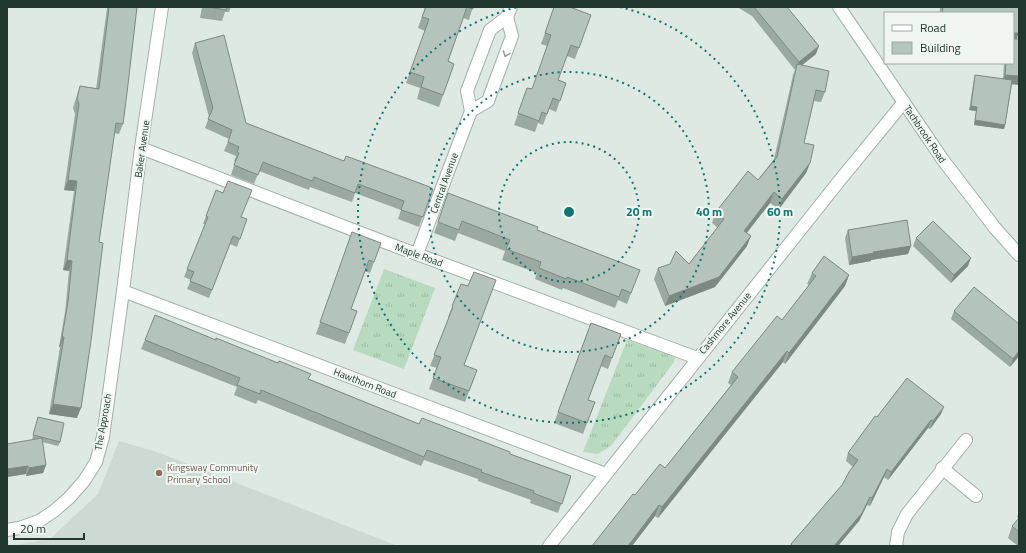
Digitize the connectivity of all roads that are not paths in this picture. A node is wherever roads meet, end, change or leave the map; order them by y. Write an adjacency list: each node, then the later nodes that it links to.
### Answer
1 (162, 7): 6 (street, Baker Avenue)
2 (839, 7): 4 (street, Tachbrook Road)
3 (509, 12): 5 (street); 5 (street, one-way to 5)
4 (904, 102): 8 (street, Tachbrook Road); 10 (street, Cashmore Avenue)
5 (471, 111): 7 (street, Central Avenue)
6 (141, 148): 7 (street, Maple Road); 9 (street, Baker Avenue)
7 (417, 254): 10 (street, Maple Road)
8 (1019, 255)
9 (124, 291): 13 (street, Hawthorn Road); 15 (street, The Approach)
10 (697, 358): 13 (street, Cashmore Avenue)
11 (966, 440): 12 (street)
12 (942, 468): 14 (street); 17 (street)
13 (606, 474): 16 (street, Cashmore Avenue)
14 (976, 496)
15 (7, 530)
16 (549, 546)
17 (896, 546)

